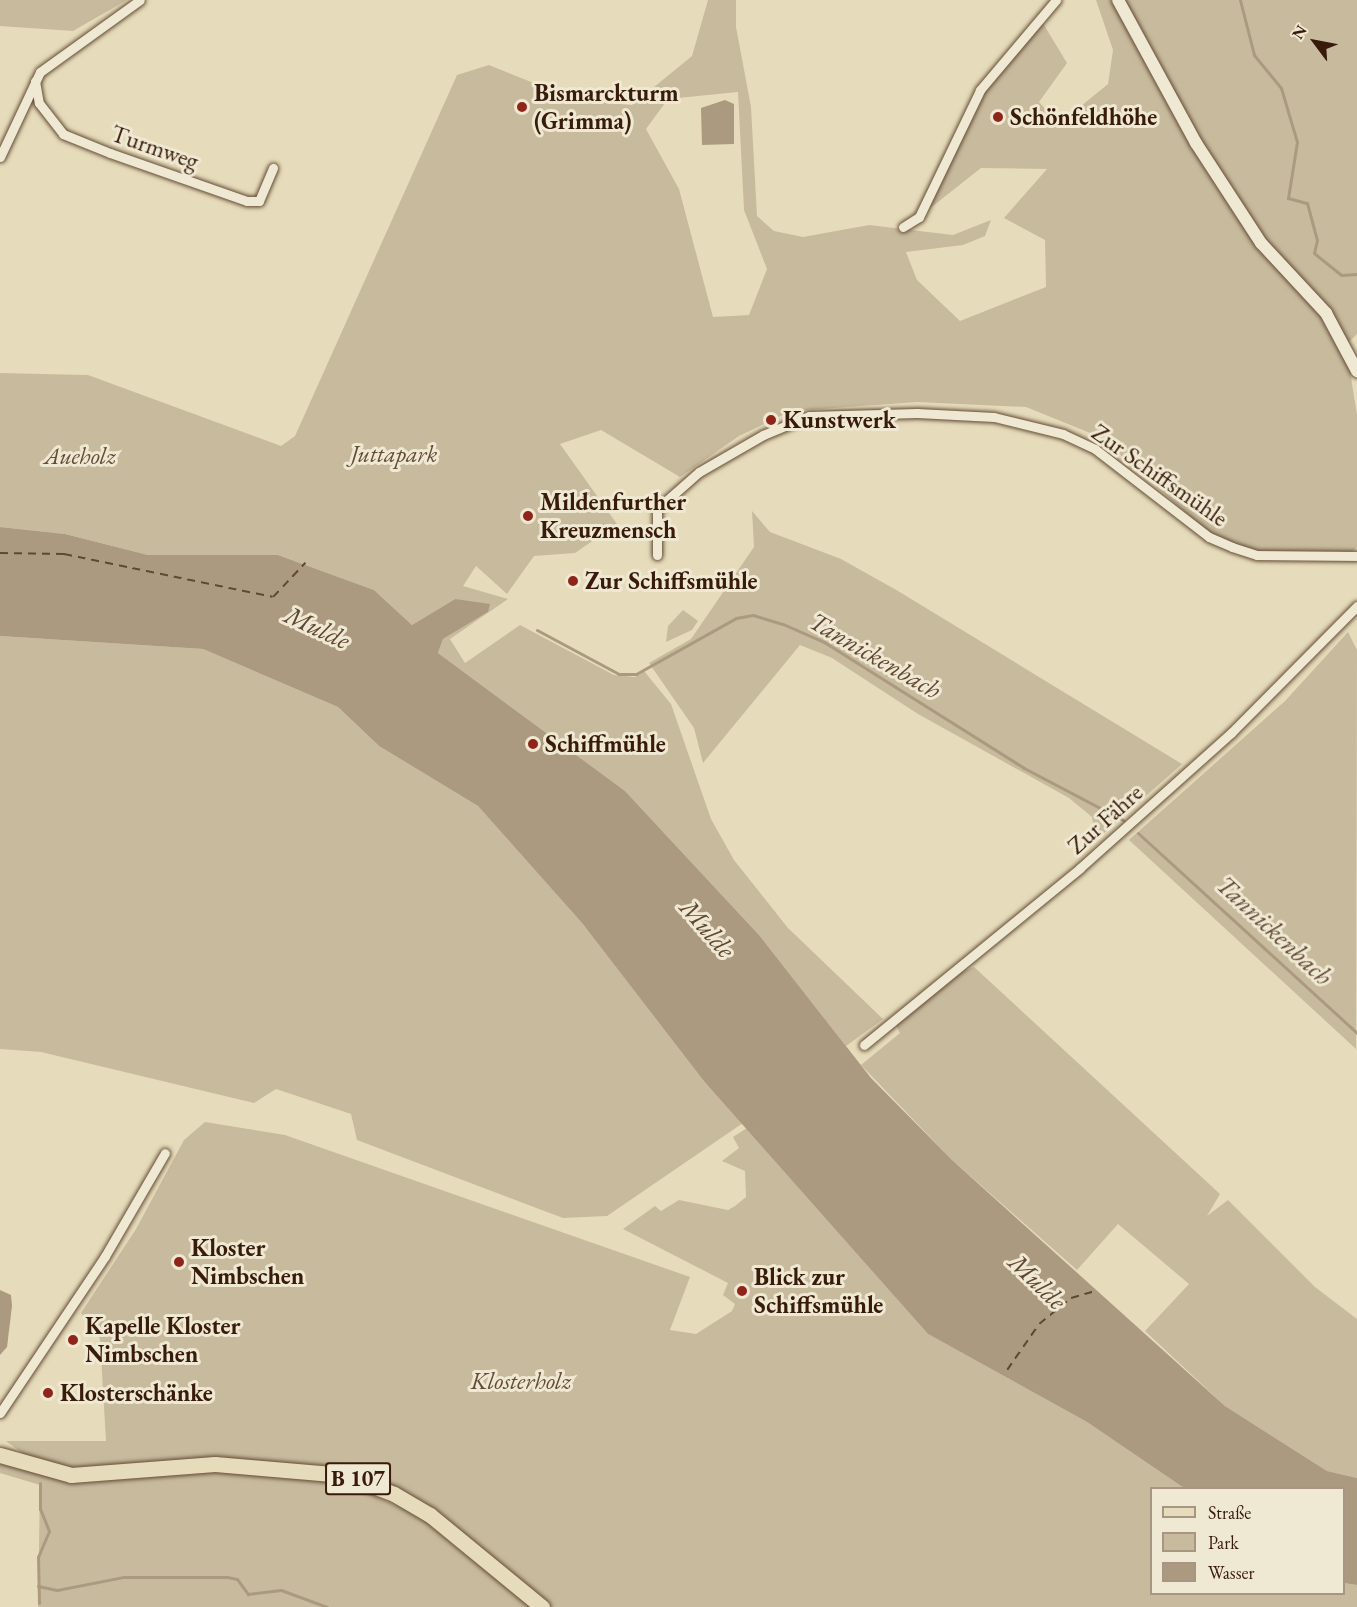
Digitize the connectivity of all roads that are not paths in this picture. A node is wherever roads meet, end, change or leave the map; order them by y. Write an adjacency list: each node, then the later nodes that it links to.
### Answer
1 (140, 0): 4 (street)
2 (1056, 0): 7 (street)
3 (1118, 0): 8 (street)
4 (35, 81): 5 (street); 6 (street, Turmweg)
5 (0, 157)
6 (273, 168)
7 (903, 227)
8 (1357, 371)
9 (657, 555): 10 (street, Zur Schiffsmühle)
10 (1357, 556)
11 (1357, 606): 12 (street, Zur Fähre)
12 (864, 1045)
13 (165, 1153): 14 (street)
14 (0, 1413)
15 (0, 1455): 16 (main road, B 107)
16 (542, 1607)

